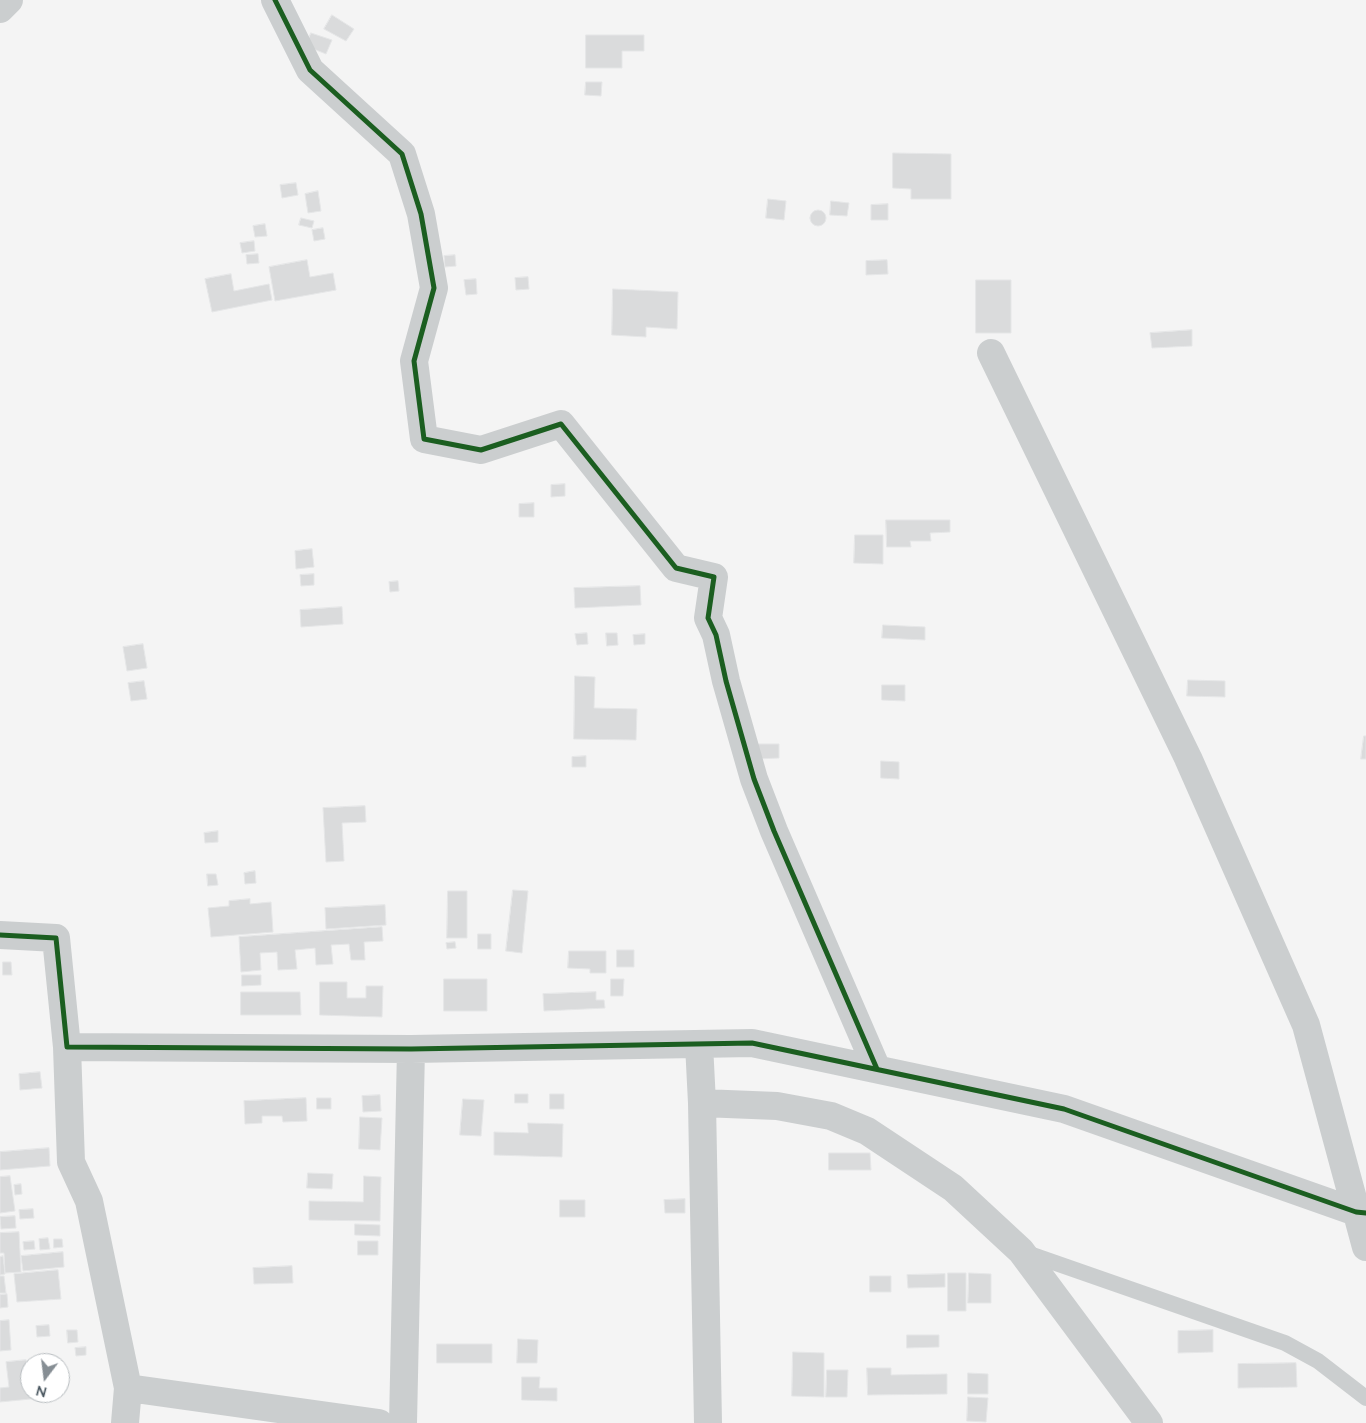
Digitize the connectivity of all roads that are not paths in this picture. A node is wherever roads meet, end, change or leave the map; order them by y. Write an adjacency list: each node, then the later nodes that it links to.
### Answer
1 (9, 0): 3 (street)
2 (275, 0): 9 (street)
3 (0, 9)
4 (991, 353): 11 (street)
5 (0, 935): 7 (street)
6 (699, 1044): 8 (street); 9 (street); 10 (street)
7 (67, 1047): 8 (street); 14 (street)
8 (411, 1049): 18 (street)
9 (877, 1069): 11 (street)
10 (702, 1103): 13 (street); 19 (street)
11 (1361, 1212): 12 (street)
12 (1366, 1247)
13 (1021, 1251): 15 (lane); 20 (street)
14 (128, 1388): 16 (street); 17 (street)
15 (1366, 1398)
16 (125, 1423)
17 (379, 1423)
18 (403, 1423)
19 (708, 1423)
20 (1149, 1423)

